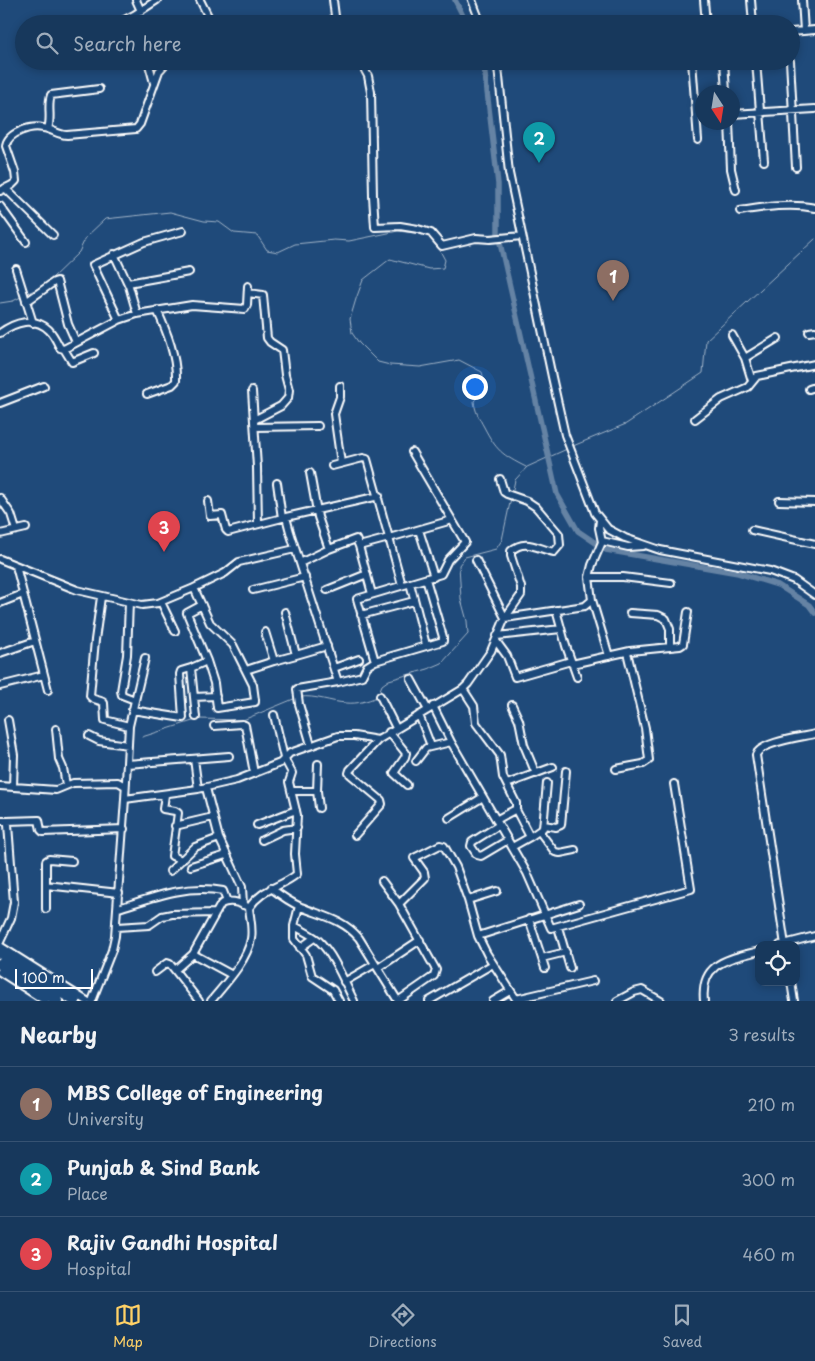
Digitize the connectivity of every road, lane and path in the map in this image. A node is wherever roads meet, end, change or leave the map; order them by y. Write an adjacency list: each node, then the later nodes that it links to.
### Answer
1 (136, 0): 9 (street)
2 (157, 0): 9 (street)
3 (200, 0): 11 (street)
4 (333, 0): 12 (street)
5 (472, 0): 13 (street)
6 (704, 0): 14 (street)
7 (752, 0): 15 (street)
8 (802, 0): 18 (street)
9 (141, 11): 10 (street)
10 (134, 15)
11 (208, 15)
12 (335, 15)
13 (478, 15)
14 (705, 15)
15 (753, 15)
16 (815, 30): 18 (street)
17 (800, 31): 18 (street)
18 (804, 31)
19 (150, 70): 27 (street)
20 (160, 70): 27 (street)
21 (365, 70): 46 (street)
22 (498, 70): 46 (street)
23 (693, 70): 36 (street)
24 (725, 70): 28 (street)
25 (757, 70): 32 (street)
26 (790, 70): 31 (street)
27 (154, 83): 34 (street)
28 (726, 85)
29 (99, 88): 34 (street)
30 (815, 109): 31 (street)
31 (792, 111): 32 (street); 38 (street)
32 (760, 113): 33 (street); 37 (street)
33 (740, 114)
34 (48, 129): 39 (street)
35 (730, 130): 40 (street)
36 (698, 140)
37 (764, 161)
38 (796, 167)
39 (2, 190): 45 (street)
40 (736, 190)
41 (0, 206): 47 (street)
42 (815, 208): 43 (street)
43 (740, 211)
44 (184, 231): 48 (street)
45 (53, 235)
46 (522, 236): 89 (street)
47 (26, 242)
48 (114, 254): 51 (street); 55 (street)
49 (16, 268): 52 (street)
50 (190, 272): 51 (street)
51 (128, 283): 54 (street)
52 (25, 298): 56 (street); 60 (street)
53 (157, 310): 54 (street); 69 (street); 72 (street)
54 (137, 314): 55 (street)
55 (119, 320): 60 (street)
56 (33, 323): 57 (street); 61 (street)
57 (0, 333)
58 (732, 335): 63 (street)
59 (778, 338): 63 (street)
60 (76, 342): 61 (street)
61 (64, 348): 62 (street)
62 (94, 353)
63 (745, 358): 65 (street)
64 (815, 364): 65 (street)
65 (752, 381): 71 (street)
66 (44, 386): 70 (street)
67 (340, 386): 76 (street)
68 (252, 391): 72 (street)
69 (147, 394)
70 (0, 403)
71 (695, 419)
72 (254, 420): 74 (street)
73 (318, 426): 74 (street)
74 (255, 428): 90 (street)
75 (412, 452): 88 (street)
76 (341, 463): 77 (street); 81 (street)
77 (332, 466)
78 (310, 473): 86 (street)
79 (500, 479): 133 (street)
80 (277, 483): 87 (street)
81 (378, 496): 86 (street); 96 (street)
82 (0, 498): 92 (street)
83 (208, 501): 90 (street)
84 (779, 501): 85 (street)
85 (815, 502)
86 (316, 511): 87 (street); 102 (street)
87 (284, 517): 90 (street); 101 (street)
88 (452, 520): 93 (street); 110 (street)
89 (600, 520): 97 (street); 100 (street)
90 (258, 524)
91 (26, 528): 92 (street)
92 (16, 530): 95 (street)
93 (419, 530): 96 (street); 110 (street)
94 (752, 530): 98 (street)
95 (0, 534)
96 (389, 538): 99 (street); 114 (street)
97 (602, 542): 100 (street); 108 (street)
98 (815, 544)
99 (359, 546): 102 (street); 107 (street)
100 (646, 546): 120 (street)
101 (295, 549): 105 (street); 115 (street)
102 (329, 549): 105 (street)
103 (0, 559): 106 (street)
104 (476, 560): 133 (street)
105 (300, 563): 109 (street)
106 (16, 566): 118 (street); 121 (street)
107 (367, 574): 117 (street); 119 (street)
108 (589, 576): 112 (street); 122 (street)
109 (305, 577): 116 (street); 139 (street)
110 (434, 577): 111 (street)
111 (426, 579): 113 (street); 140 (street)
112 (672, 583)
113 (410, 584): 114 (street); 123 (street)
114 (402, 585): 119 (street)
115 (194, 588): 125 (street); 127 (street)
116 (254, 590)
117 (327, 590)
118 (24, 594): 126 (street); 138 (street)
119 (372, 594): 132 (street)
120 (815, 595)
121 (102, 597): 124 (street); 173 (street)
122 (592, 600): 128 (street); 145 (street)
123 (414, 601): 132 (street); 140 (street)
124 (128, 602): 125 (street); 165 (street)
125 (161, 602): 135 (street)
126 (0, 603)
127 (202, 605): 148 (street); 154 (street)
128 (556, 610): 133 (street); 134 (street)
129 (285, 612): 144 (street)
130 (630, 612): 141 (street)
131 (688, 612): 141 (street)
132 (361, 615): 150 (street)
133 (505, 618): 137 (street)
134 (561, 629): 137 (street); 151 (street)
135 (175, 631)
136 (265, 632): 149 (street)
137 (497, 639): 151 (street); 160 (street)
138 (36, 641): 142 (street); 155 (street)
139 (327, 646): 144 (street); 153 (street)
140 (426, 646): 150 (street)
141 (670, 647): 143 (street)
142 (0, 652)
143 (627, 652): 145 (street); 192 (street)
144 (296, 655): 149 (street)
145 (609, 656): 151 (street)
146 (145, 658): 165 (street)
147 (359, 659): 153 (street)
148 (207, 661): 152 (street); 162 (street)
149 (274, 661): 154 (street)
150 (376, 661): 158 (street)
151 (572, 662): 156 (street)
152 (191, 668): 164 (street); 168 (street)
153 (334, 668): 158 (street)
154 (246, 670): 162 (street)
155 (44, 675): 159 (street); 161 (street)
156 (577, 677)
157 (411, 679): 167 (street)
158 (338, 682): 183 (street)
159 (0, 686)
160 (464, 689): 167 (street); 197 (street)
161 (48, 690)
162 (216, 696): 164 (street)
163 (380, 696): 175 (street)
164 (194, 697): 171 (street)
165 (135, 700): 168 (street)
166 (512, 704): 195 (street)
167 (430, 708): 170 (street); 182 (street)
168 (132, 710): 173 (street)
169 (274, 715): 186 (street)
170 (419, 715): 175 (street); 184 (street)
171 (196, 717)
172 (8, 720): 203 (street)
173 (129, 726): 181 (street)
174 (214, 726): 194 (street)
175 (396, 728): 177 (street)
176 (56, 729): 201 (street)
177 (389, 732): 180 (street); 199 (street)
178 (815, 734): 258 (street)
179 (89, 736): 181 (street)
180 (378, 740): 183 (street); 223 (street)
181 (128, 741): 189 (street)
182 (451, 742): 184 (street); 209 (street)
183 (311, 745): 186 (street)
184 (431, 746): 188 (street)
185 (229, 756): 187 (street)
186 (284, 758): 194 (street); 206 (street)
187 (194, 759): 189 (street); 205 (street)
188 (416, 762)
189 (126, 764): 202 (street)
190 (318, 764): 207 (street)
191 (553, 767): 195 (street)
192 (616, 768)
193 (566, 770): 221 (street)
194 (254, 773): 204 (street)
195 (536, 774): 197 (street)
196 (547, 783): 221 (street)
197 (507, 784): 212 (street)
198 (674, 784): 253 (street)
199 (407, 785)
200 (0, 786): 203 (street)
201 (66, 786): 202 (street); 203 (street)
202 (125, 786): 210 (street)
203 (13, 787)
204 (206, 788): 205 (street); 214 (street)
205 (198, 789): 208 (street)
206 (291, 791): 207 (street); 213 (street)
207 (317, 792): 211 (street)
208 (165, 794): 210 (street); 219 (street)
209 (483, 798): 215 (street); 217 (street)
210 (125, 799): 222 (street)
211 (319, 808)
212 (516, 809): 217 (street); 224 (street)
213 (296, 810): 218 (street); 220 (street)
214 (213, 817): 219 (street); 225 (street)
215 (449, 818)
216 (3, 821): 222 (street); 260 (street)
217 (498, 823): 227 (street); 227 (street)
218 (257, 825)
219 (175, 826): 231 (street)
220 (297, 828): 226 (street); 237 (street)
221 (542, 828): 224 (street); 229 (street)
222 (124, 829): 239 (street)
223 (355, 834)
224 (530, 837): 228 (street)
225 (219, 838): 230 (street); 231 (street)
226 (262, 840)
227 (508, 840): 228 (street)
228 (512, 847): 249 (street)
229 (575, 850)
230 (226, 855): 233 (street); 244 (street)
231 (182, 860): 234 (street)
232 (72, 861): 236 (street)
233 (191, 866)
234 (170, 871)
235 (382, 882): 242 (street)
236 (46, 885): 239 (street); 247 (street)
237 (271, 888): 244 (street); 245 (street)
238 (497, 891): 240 (street)
239 (119, 893): 246 (street)
240 (468, 900): 242 (street); 254 (street)
241 (226, 902): 244 (street); 246 (street); 248 (street)
242 (399, 904): 257 (street)
243 (579, 904): 249 (street)
244 (246, 906): 276 (street)
245 (299, 906): 251 (street); 270 (street)
246 (118, 908): 252 (street)
247 (46, 909)
248 (216, 913): 252 (street); 266 (street)
249 (545, 914): 250 (street); 253 (street)
250 (529, 919): 254 (street); 267 (street)
251 (294, 926): 256 (street); 262 (street)
252 (117, 927): 285 (street)
253 (558, 927): 263 (street)
254 (478, 936): 269 (street)
255 (815, 936): 259 (street)
256 (314, 938): 262 (street); 278 (street)
257 (420, 940): 270 (street); 290 (street)
258 (783, 941)
259 (795, 941)
260 (0, 942)
261 (0, 946): 284 (street)
262 (300, 948): 288 (street)
263 (566, 952): 267 (street); 272 (street)
264 (755, 952): 295 (street)
265 (0, 953): 283 (highway)
266 (193, 954): 273 (street); 276 (street)
267 (542, 958): 271 (street)
268 (0, 964): 282 (highway)
269 (493, 964): 280 (street); 291 (street)
270 (377, 966): 278 (street); 290 (street)
271 (545, 968)
272 (570, 968)
273 (175, 970): 275 (street); 286 (street)
274 (0, 972): 281 (street)
275 (155, 972)
276 (232, 975): 287 (street)
277 (593, 981): 280 (street)
278 (344, 982): 289 (street)
279 (792, 986): 296 (street)
280 (510, 991): 292 (street)
281 (45, 1001)
282 (57, 1001)
283 (75, 1001)
284 (87, 1001)
285 (92, 1001)
286 (199, 1001)
287 (211, 1001)
288 (339, 1001)
289 (354, 1001)
290 (398, 1001)
291 (429, 1001)
292 (493, 1001)
293 (617, 1001): 294 (street)
294 (661, 1001)
295 (704, 1001)
296 (794, 1001)

